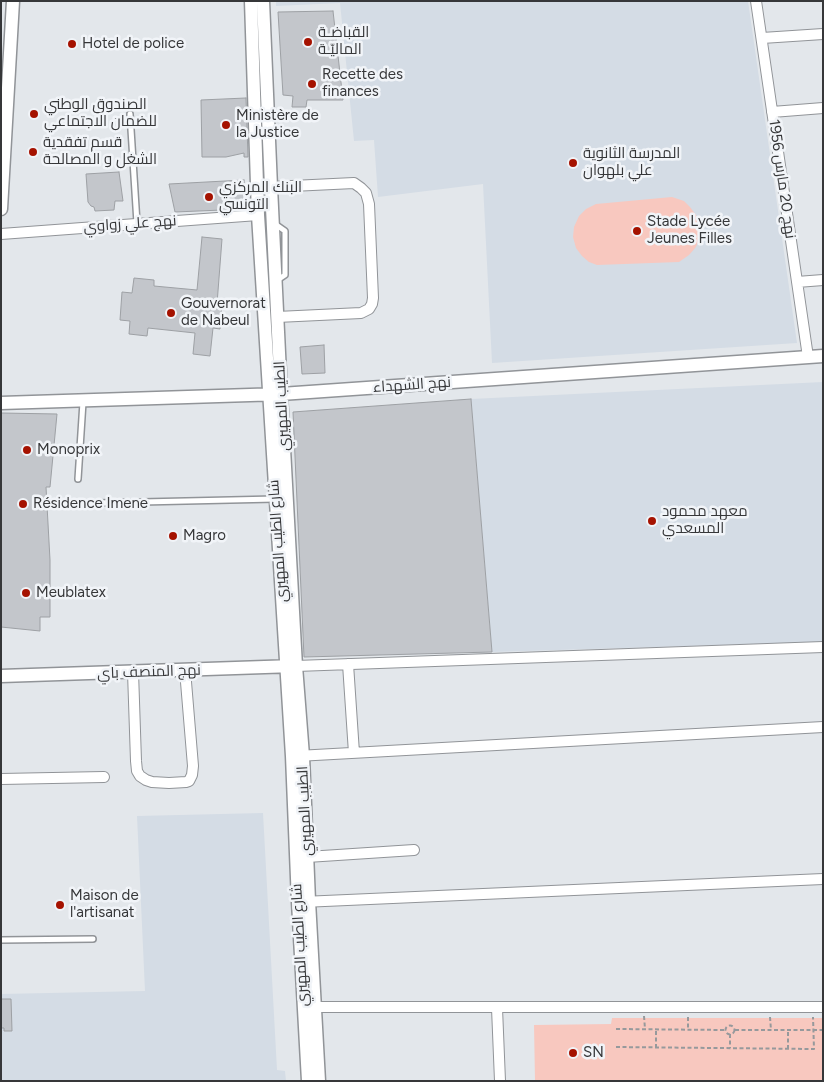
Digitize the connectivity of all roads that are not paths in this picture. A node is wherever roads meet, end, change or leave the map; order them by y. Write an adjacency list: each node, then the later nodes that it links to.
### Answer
1 (13, 1): 11 (street)
2 (251, 1): 12 (street, شارع الطيب المهيري)
3 (263, 1): 10 (street, الطيب المهيري)
4 (756, 1): 6 (street, نهج 20 مارس 1956)
5 (823, 34): 6 (street)
6 (762, 38): 8 (street, نهج 20 مارس 1956)
7 (823, 108): 8 (street)
8 (772, 112): 16 (street, نهج 20 مارس 1956)
9 (130, 114): 13 (lane)
10 (271, 187): 17 (street, الطيب المهيري); 17 (street)
11 (1, 209)
12 (258, 215): 13 (street, نهج علي زواوي); 20 (street, شارع الطيب المهيري)
13 (137, 224): 14 (street, نهج علي زواوي)
14 (1, 234)
15 (823, 280): 16 (street)
16 (797, 282): 19 (street, نهج 20 مارس 1956)
17 (278, 317): 20 (street, الطيب المهيري)
18 (823, 356): 19 (street, نهج الشهداء)
19 (808, 357): 20 (street, نهج الشهداء)
20 (275, 394): 21 (street, نهج الشهداء); 24 (street, شارع الطيب المهيري); 28 (street, الطيب المهيري)
21 (83, 401): 22 (street, نهج الشهداء); 23 (lane)
22 (1, 404)
23 (78, 479)
24 (275, 499): 25 (lane); 28 (street, شارع الطيب المهيري)
25 (97, 502)
26 (823, 647): 27 (street)
27 (348, 664): 28 (street); 33 (street)
28 (291, 666): 29 (street, نهج المنصف باي); 34 (street, شارع الطيب المهيري)
29 (185, 670): 30 (street, نهج المنصف باي); 30 (street)
30 (133, 672): 31 (street, نهج المنصف باي)
31 (1, 676)
32 (823, 727): 33 (street)
33 (354, 753): 34 (street)
34 (297, 756): 38 (street, الطيب المهيري); 40 (street, شارع الطيب المهيري)
35 (104, 778): 36 (street)
36 (1, 779)
37 (414, 850): 38 (street)
38 (307, 857): 40 (street, الطيب المهيري)
39 (823, 879): 40 (street)
40 (303, 902): 43 (street, شارع الطيب المهيري)
41 (93, 939): 42 (lane)
42 (1, 940)
43 (309, 1007): 45 (street); 46 (street, شارع الطيب المهيري); 47 (street)
44 (818, 1007): 45 (street)
45 (497, 1008): 48 (street)
46 (308, 1081)
47 (319, 1081)
48 (500, 1081)

